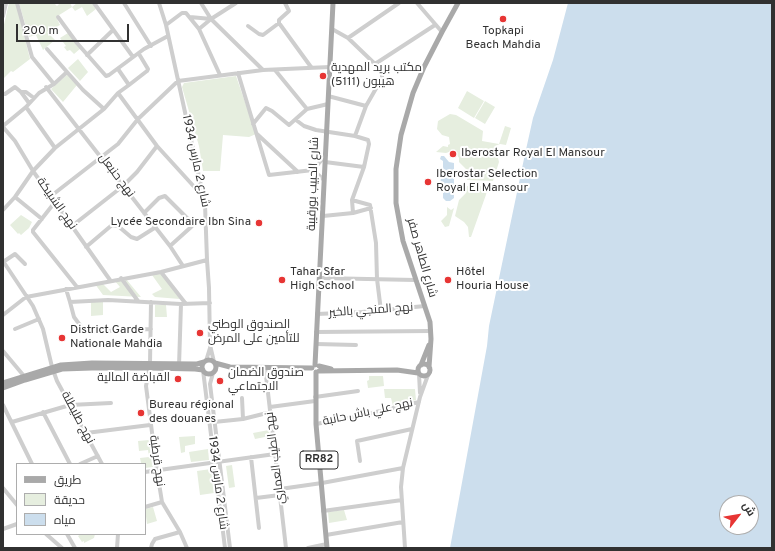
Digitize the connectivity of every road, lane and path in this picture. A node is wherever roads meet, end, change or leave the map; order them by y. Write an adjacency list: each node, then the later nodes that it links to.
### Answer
1 (6, 3): 14 (street)
2 (17, 3): 44 (street)
3 (94, 3): 25 (street)
4 (124, 3): 29 (street)
5 (159, 3): 20 (street, شارع 2 مارس 1934)
6 (201, 3): 18 (street)
7 (236, 3): 18 (street)
8 (285, 3): 19 (street)
9 (333, 3): 23 (main road, شارع الحبيب بورقيبة / RR82)
10 (399, 3): 28 (street)
11 (417, 3): 17 (street)
12 (420, 3): 17 (street)
13 (458, 3): 26 (main road, شارع الطاهر صفر)
14 (3, 16)
15 (190, 17): 18 (street); 20 (street); 24 (street)
16 (58, 18): 32 (street)
17 (429, 18): 21 (street)
18 (210, 19): 24 (street); 38 (street)
19 (279, 23): 22 (street); 35 (street)
20 (166, 25): 27 (street, شارع 2 مارس 1934)
21 (435, 25): 26 (street); 34 (street)
22 (248, 26)
23 (332, 28): 28 (street); 36 (main road, شارع الحبيب بورقيبة / RR82)
24 (199, 29): 42 (street)
25 (113, 30): 32 (street); 33 (street)
26 (442, 32): 101 (main road, شارع الطاهر صفر)
27 (168, 36): 29 (street); 43 (street, شارع 2 مارس 1934)
28 (348, 38): 34 (street)
29 (151, 46): 31 (street)
30 (47, 49): 40 (street)
31 (139, 54): 33 (street); 45 (street)
32 (87, 55): 37 (street)
33 (133, 57): 37 (street)
34 (375, 64): 54 (street)
35 (311, 67): 36 (street); 39 (street)
36 (330, 67): 50 (main road, شارع الحبيب بورقيبة / RR82)
37 (118, 68): 45 (street)
38 (263, 70): 39 (street); 41 (street)
39 (275, 70): 57 (street)
40 (67, 72): 44 (street); 56 (street)
41 (238, 73): 42 (street); 60 (street)
42 (220, 75): 43 (street)
43 (178, 81): 58 (street); 77 (street, شارع 2 مارس 1934)
44 (54, 84): 46 (street)
45 (129, 85): 48 (street)
46 (46, 87): 51 (street); 62 (street, نهج حنبعل)
47 (21, 92): 49 (street); 51 (street); 52 (street)
48 (118, 93): 56 (street); 58 (street)
49 (3, 94)
50 (328, 96): 53 (main road, شارع الحبيب بورقيبة / RR82); 54 (street)
51 (34, 98): 52 (street)
52 (29, 103): 55 (street)
53 (328, 104): 57 (street); 63 (main road, شارع الحبيب بورقيبة / RR82)
54 (366, 106): 65 (street)
55 (26, 107): 61 (street); 67 (street)
56 (104, 109): 62 (street)
57 (307, 109): 59 (street)
58 (138, 119): 66 (street); 69 (street)
59 (296, 120): 60 (street); 63 (street)
60 (253, 124): 64 (street)
61 (3, 126): 73 (street, نهج الشبيكة)
62 (80, 129): 67 (street); 69 (street, نهج حنبعل)
63 (326, 131): 65 (street); 68 (main road, شارع الحبيب بورقيبة / RR82)
64 (257, 134): 74 (street); 74 (street)
65 (355, 136): 71 (street)
66 (157, 146): 76 (street); 77 (street)
67 (55, 148): 73 (street)
68 (326, 154): 70 (main road, شارع الحبيب بورقيبة / RR82); 72 (street)
69 (102, 157): 76 (street, نهج حنبعل); 78 (street)
70 (325, 162): 71 (street); 75 (main road, شارع الحبيب بورقيبة / RR82)
71 (364, 167): 80 (street)
72 (313, 170): 74 (street); 75 (street)
73 (33, 171): 78 (street, نهج الشبيكة); 79 (street)
74 (298, 172)
75 (324, 180): 86 (main road, شارع الحبيب بورقيبة / RR82)
76 (123, 186): 84 (street, نهج حنبعل); 88 (street)
77 (203, 191): 92 (street, شارع 2 مارس 1934)
78 (51, 196): 81 (street, نهج الشبيكة)
79 (15, 197): 83 (street); 87 (street)
80 (352, 200): 82 (street); 85 (street)
81 (55, 202): 87 (street); 88 (street, نهج الشبيكة)
82 (371, 206): 85 (street); 99 (street)
83 (3, 210)
84 (144, 213): 89 (street, نهج حنبعل); 90 (street)
85 (353, 213): 86 (street)
86 (323, 216): 98 (main road, شارع الحبيب بورقيبة / RR82)
87 (42, 219): 102 (street)
88 (72, 226): 91 (street, نهج الشبيكة)
89 (156, 228): 90 (street, نهج حنبعل); 91 (street)
90 (170, 246): 95 (street, نهج حنبعل)
91 (86, 247): 100 (street, نهج الشبيكة)
92 (207, 260): 95 (street); 108 (street, شارع 2 مارس 1934)
93 (3, 262): 94 (street); 104 (street, نهج طليطلة)
94 (25, 264)
95 (183, 266): 96 (street)
96 (160, 272): 97 (street); 109 (street)
97 (121, 278): 100 (street); 105 (street)
98 (320, 278): 99 (street); 112 (main road, شارع الحبيب بورقيبة / RR82)
99 (377, 279): 101 (street); 111 (street)
100 (110, 280): 102 (street)
101 (415, 280): 110 (main road, شارع الطاهر صفر)
102 (77, 287): 103 (street)
103 (66, 289): 104 (street); 106 (street)
104 (26, 297): 113 (street); 114 (street, نهج طليطلة)
105 (138, 301): 106 (street); 107 (street)
106 (70, 302): 116 (street)
107 (151, 302): 109 (street); 116 (street, نهج قرطبة)
108 (210, 303): 109 (street); 121 (street, شارع 2 مارس 1934)
109 (184, 304): 128 (street)
110 (424, 306): 111 (street, نهج المنجي بالخير); 117 (main road, شارع الطاهر صفر)
111 (381, 311): 112 (street, نهج المنجي بالخير)
112 (317, 314): 118 (main road, شارع الحبيب بورقيبة / RR82)
113 (3, 315)
114 (39, 319): 115 (street); 133 (street, نهج طليطلة)
115 (15, 329)
116 (151, 329): 127 (street, نهج قرطبة)
117 (431, 331): 118 (street); 119 (main road, شارع الطاهر صفر)
118 (316, 332): 120 (main road, شارع الحبيب بورقيبة / RR82)
119 (432, 338): 126 (main road, شارع الطاهر صفر); 131 (main road, شارع الطاهر صفر)
120 (316, 344): 122 (street); 132 (main road, شارع الحبيب بورقيبة / RR82)
121 (210, 345): 124 (street, شارع 2 مارس 1934); 125 (street, شارع 2 مارس 1934)
122 (356, 345)
123 (3, 350): 139 (street)
124 (205, 362): 125 (main road); 128 (main road); 134 (main road)
125 (214, 363): 129 (main road); 136 (main road)
126 (420, 365): 131 (main road); 135 (main road); 137 (main road)
127 (150, 366): 128 (main road); 133 (main road); 156 (street, نهج قرطبة)
128 (179, 366): 134 (main road)
129 (230, 367): 130 (main road); 136 (main road)
130 (265, 367): 132 (main road); 149 (street, نهج الطيب العماري)
131 (429, 367): 138 (main road)
132 (316, 368): 135 (main road); 144 (main road, شارع الحبيب بورقيبة / RR82)
133 (53, 369): 139 (main road); 141 (main road); 148 (street, نهج طليطلة)
134 (203, 370): 136 (main road); 163 (street, شارع 2 مارس 1934)
135 (397, 370): 137 (main road)
136 (214, 372): 154 (street, شارع 2 مارس 1934)
137 (418, 374): 138 (main road); 145 (street)
138 (428, 375): 145 (street)
139 (24, 376): 140 (main road)
140 (3, 383)
141 (3, 388)
142 (358, 391): 144 (street)
143 (242, 398): 152 (street)
144 (315, 399): 149 (street); 155 (main road, شارع الحبيب بورقيبة / RR82)
145 (420, 399): 155 (street, نهج علي باش حانبة); 157 (street)
146 (111, 403): 148 (street)
147 (3, 404): 153 (street)
148 (70, 405): 150 (street); 158 (street, نهج طليطلة)
149 (270, 407): 151 (street, نهج الطيب العماري)
150 (43, 412): 153 (street); 165 (street)
151 (270, 412): 152 (street); 159 (street, نهج الطيب العماري)
152 (243, 419): 154 (street)
153 (12, 422): 164 (street)
154 (214, 422): 163 (street, شارع 2 مارس 1934)
155 (316, 424): 171 (main road, شارع الحبيب بورقيبة / RR82)
156 (150, 425): 158 (street); 169 (street, نهج قرطبة)
157 (412, 429): 162 (street); 168 (street)
158 (86, 433): 160 (street, نهج طليطلة)
159 (275, 454): 161 (street); 173 (street, نهج الطيب العماري)
160 (98, 456): 166 (street); 167 (street, نهج طليطلة)
161 (251, 457): 163 (street); 175 (street)
162 (360, 461)
163 (217, 462): 169 (street); 196 (street, شارع 2 مارس 1934); 197 (street, شارع 2 مارس 1934)
164 (32, 463)
165 (69, 463)
166 (82, 463)
167 (102, 463)
168 (403, 468): 171 (street); 176 (street)
169 (156, 471): 170 (street); 177 (street, نهج قرطبة)
170 (146, 472)
171 (322, 483): 173 (street); 180 (main road, شارع الحبيب بورقيبة / RR82)
172 (3, 488): 178 (street)
173 (280, 489): 174 (street, نهج الطيب العماري)
174 (280, 495): 175 (street); 198 (street, نهج الطيب العماري)
175 (256, 498): 183 (street)
176 (402, 500): 180 (street); 181 (street)
177 (162, 502): 179 (street); 185 (street, نهج قرطبة)
178 (16, 504)
179 (146, 506)
180 (323, 511): 188 (main road, شارع الحبيب بورقيبة / RR82)
181 (403, 522): 188 (street); 200 (street)
182 (16, 524): 184 (street)
183 (259, 528)
184 (3, 529)
185 (180, 532): 194 (street); 195 (street, نهج قرطبة)
186 (47, 535): 191 (street)
187 (118, 535): 193 (street)
188 (326, 535): 190 (main road, شارع الحبيب بورقيبة / RR82)
189 (68, 536): 192 (street)
190 (327, 546): 199 (street)
191 (62, 548)
192 (74, 548)
193 (117, 548)
194 (150, 548)
195 (187, 548)
196 (225, 548)
197 (230, 548)
198 (286, 548)
199 (308, 548)
200 (405, 548)

